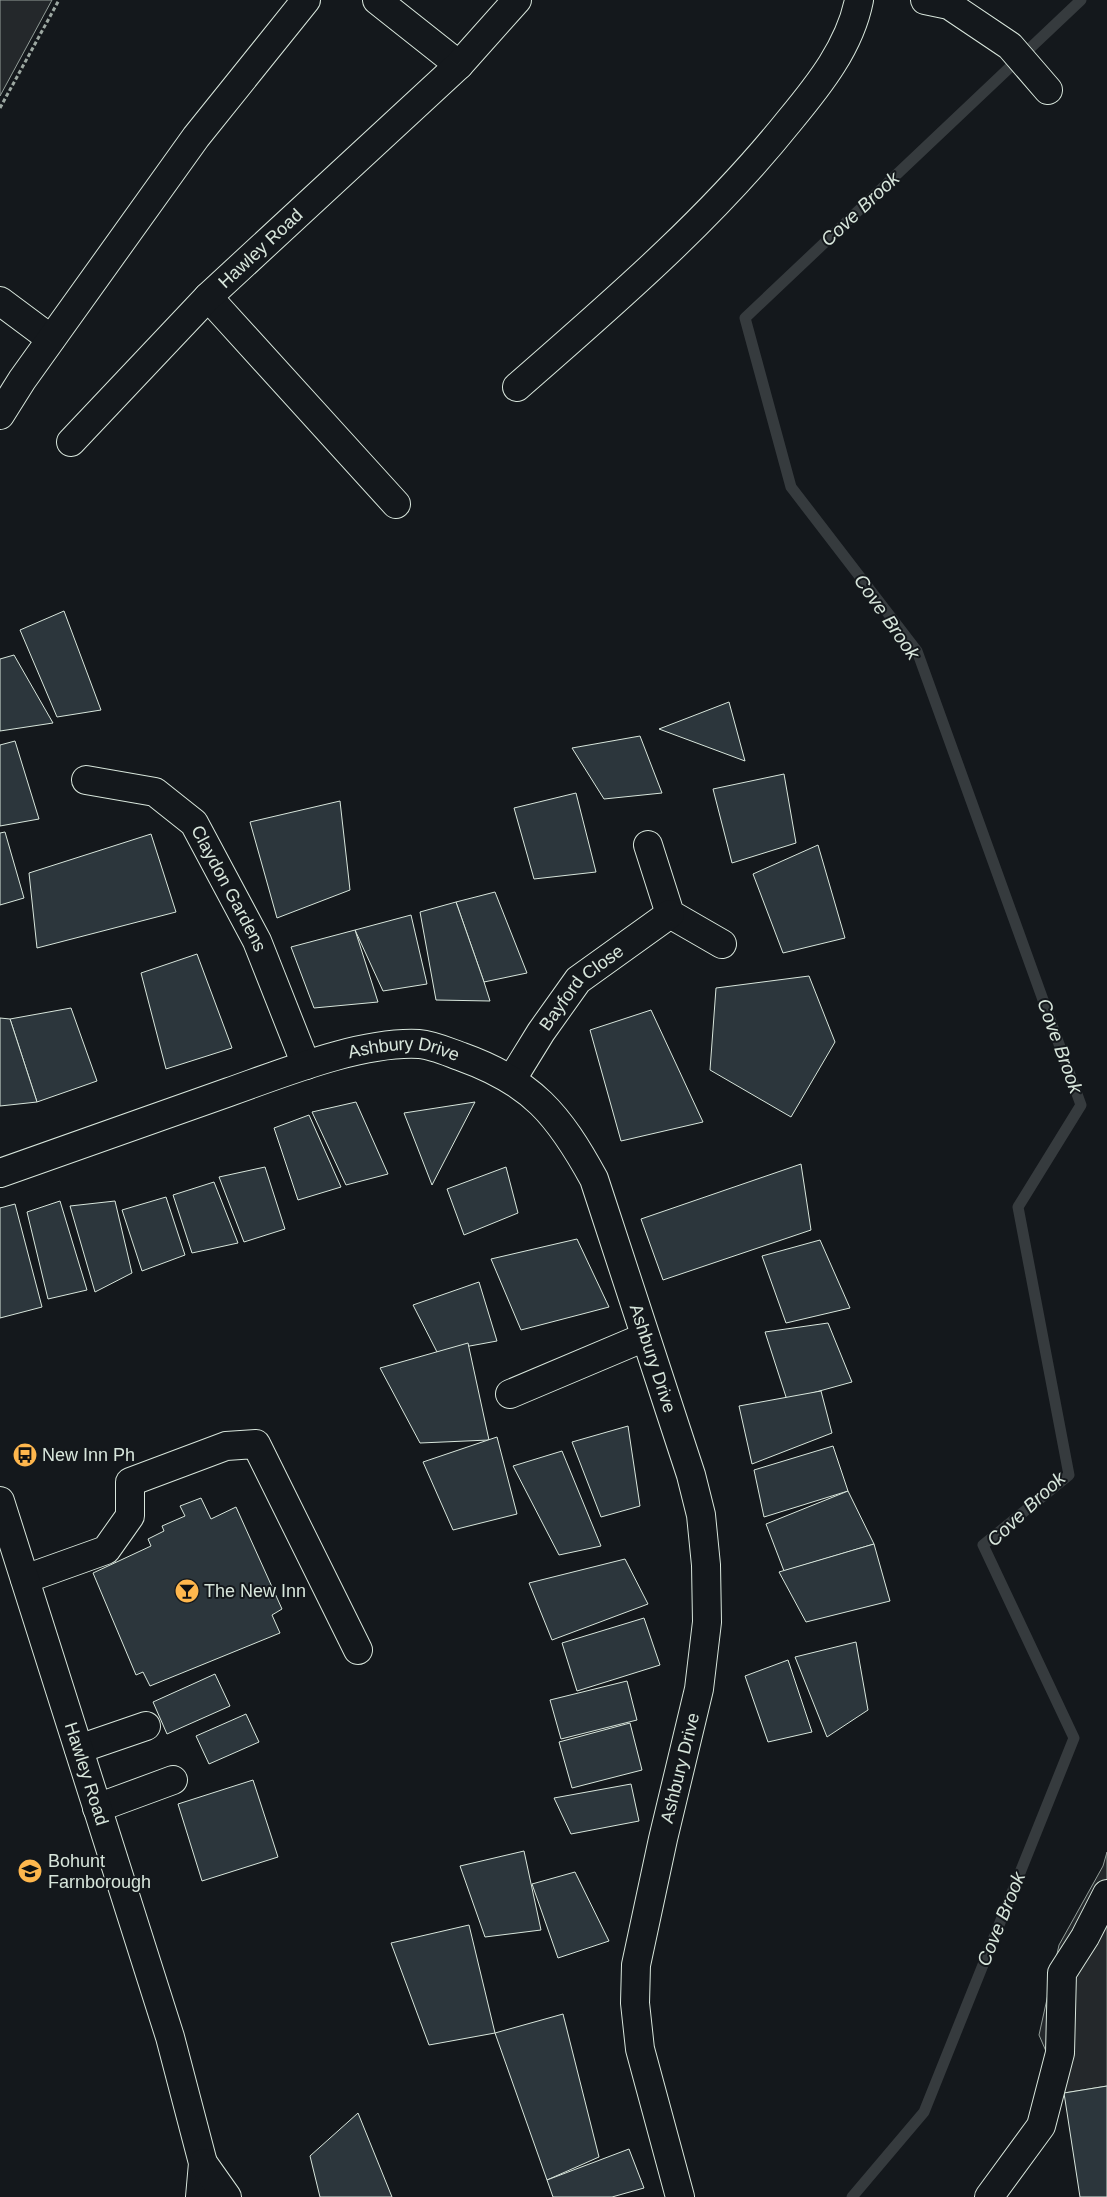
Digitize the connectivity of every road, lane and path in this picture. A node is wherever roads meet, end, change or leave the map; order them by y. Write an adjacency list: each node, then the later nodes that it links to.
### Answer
1 (59, 0): 9 (path)
2 (306, 0): 12 (street)
3 (377, 0): 7 (street)
4 (517, 0): 7 (street, Hawley Road)
5 (859, 0): 13 (street)
6 (925, 0): 8 (street)
7 (459, 65): 10 (street, Hawley Road)
8 (1042, 82)
9 (0, 108)
10 (208, 297): 15 (street, Hawley Road); 16 (street)
11 (0, 301): 12 (street)
12 (51, 339): 14 (street)
13 (517, 387)
14 (0, 415)
15 (71, 442)
16 (396, 504)
17 (86, 780): 21 (street, Claydon Gardens)
18 (648, 845): 19 (street)
19 (670, 914): 20 (street); 22 (street, Bayford Close)
20 (722, 944)
21 (306, 1065): 22 (street, Ashbury Drive); 23 (street, Ashbury Drive)
22 (512, 1079): 24 (street, Ashbury Drive)
23 (0, 1172)
24 (645, 1338): 25 (street); 37 (street, Ashbury Drive)
25 (510, 1394)
26 (0, 1501): 27 (street, Hawley Road)
27 (24, 1579): 28 (street); 30 (street, Hawley Road)
28 (358, 1650)
29 (146, 1726): 30 (street)
30 (78, 1749): 32 (street, Hawley Road)
31 (173, 1780): 32 (street)
32 (97, 1808): 34 (street, Hawley Road)
33 (1107, 1894): 38 (street)
34 (203, 2163): 35 (street); 36 (street)
35 (200, 2197)
36 (227, 2197)
37 (680, 2197)
38 (989, 2197)

